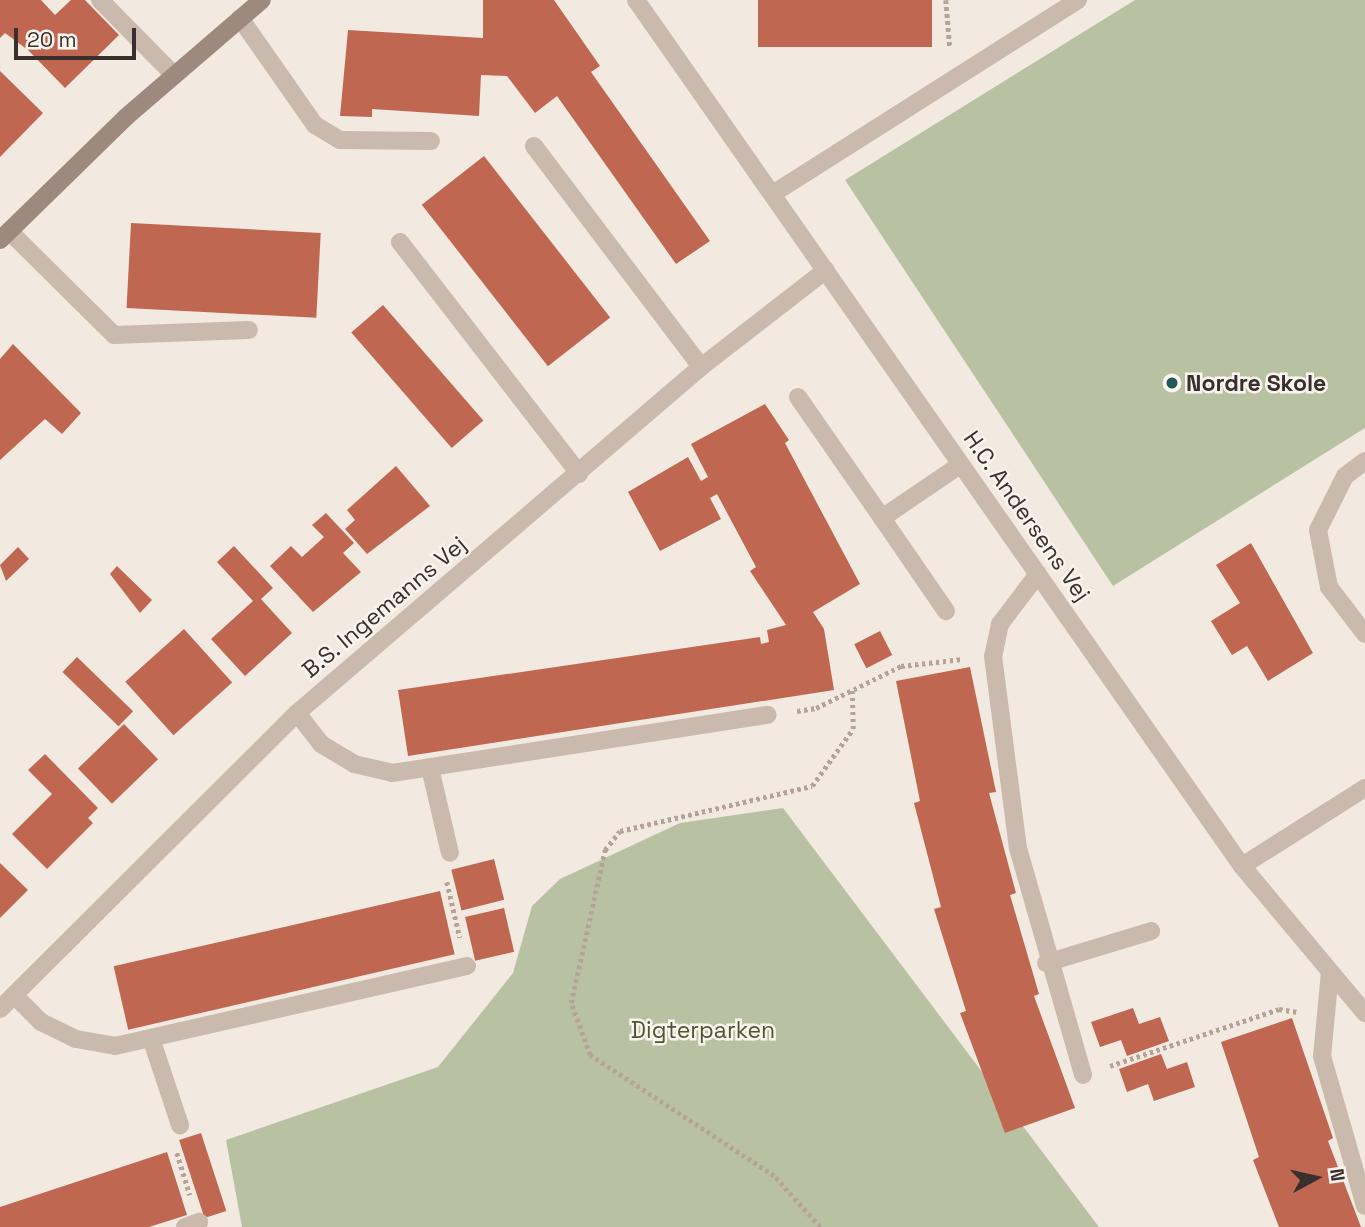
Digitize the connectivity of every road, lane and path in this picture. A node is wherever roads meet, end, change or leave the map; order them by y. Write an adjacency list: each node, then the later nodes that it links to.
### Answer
1 (100, 0): 7 (street)
2 (262, 0): 6 (main road)
3 (636, 0): 11 (street, H.C. Andersens Vej)
4 (946, 0): 8 (path)
5 (1078, 0): 8 (street)
6 (240, 18): 7 (main road); 9 (street)
7 (174, 75): 12 (main road)
8 (953, 80): 11 (street)
9 (431, 141)
10 (534, 146): 16 (street)
11 (774, 193): 14 (street, H.C. Andersens Vej)
12 (4, 236): 15 (street)
13 (400, 243): 20 (street)
14 (826, 270): 16 (street, B.S. Ingemanns Vej); 19 (street, H.C. Andersens Vej)
15 (249, 330)
16 (701, 368): 20 (street, B.S. Ingemanns Vej)
17 (799, 397): 21 (street)
18 (1365, 461): 24 (street)
19 (960, 465): 21 (street); 22 (street, H.C. Andersens Vej)
20 (579, 474): 27 (street, B.S. Ingemanns Vej)
21 (883, 518): 23 (street)
22 (1038, 574): 25 (street); 32 (street, H.C. Andersens Vej)
23 (946, 611)
24 (1365, 635)
25 (993, 656): 26 (path); 34 (street)
26 (852, 687): 28 (path); 46 (path)
27 (297, 713): 29 (street); 37 (street, B.S. Ingemanns Vej)
28 (768, 715): 29 (street)
29 (430, 768): 31 (street)
30 (1365, 788): 32 (street)
31 (450, 853): 35 (path)
32 (1242, 866): 36 (street, H.C. Andersens Vej)
33 (1151, 931): 34 (street)
34 (1046, 963): 42 (street)
35 (467, 966): 41 (street)
36 (1330, 972): 39 (street, H.C. Andersens Vej); 40 (street)
37 (14, 995): 38 (street, B.S. Ingemanns Vej); 41 (street)
38 (0, 1009)
39 (1365, 1013)
40 (1326, 1018): 42 (path); 44 (street)
41 (152, 1041): 43 (street)
42 (1083, 1075)
43 (180, 1125): 45 (path)
44 (1365, 1206)
45 (192, 1225)
46 (820, 1227)

